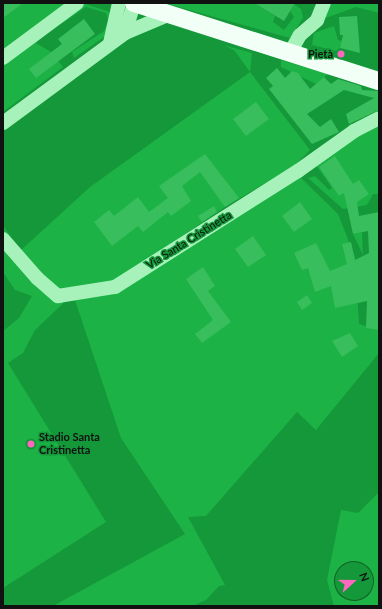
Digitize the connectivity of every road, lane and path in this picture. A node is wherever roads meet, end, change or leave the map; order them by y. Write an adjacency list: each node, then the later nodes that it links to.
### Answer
1 (77, 3): 9 (street)
2 (119, 3): 7 (street)
3 (134, 3): 5 (main road); 6 (street)
4 (324, 3): 8 (street)
5 (170, 14): 6 (street); 8 (main road)
6 (125, 32): 7 (street)
7 (110, 43): 12 (street)
8 (291, 51): 10 (main road)
9 (3, 58)
10 (379, 81)
11 (379, 118): 13 (street, Via Santa Cristinetta)
12 (3, 123)
13 (3, 239)

